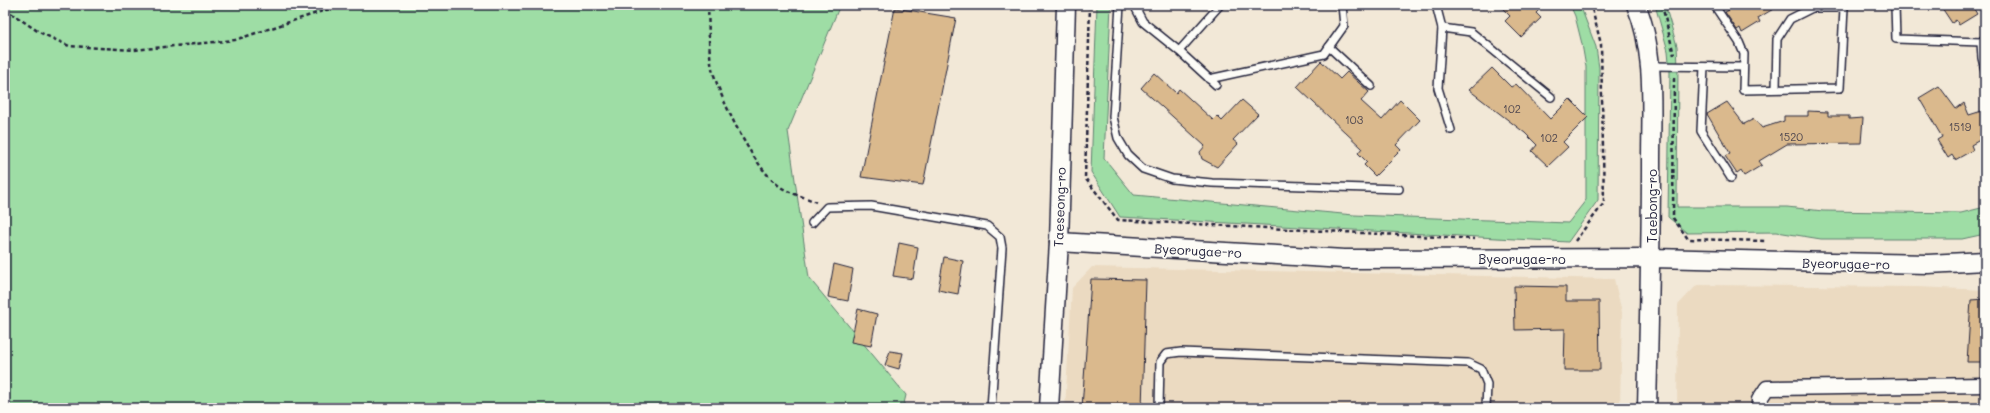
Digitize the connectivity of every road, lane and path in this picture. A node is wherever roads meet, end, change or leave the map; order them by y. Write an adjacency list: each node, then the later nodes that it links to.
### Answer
1 (341, 5): 13 (path)
2 (708, 5): 31 (path)
3 (1066, 5): 34 (street, Taeseong-ro)
4 (1120, 5): 30 (lane)
5 (1134, 5): 17 (lane)
6 (1220, 5): 17 (lane)
7 (1342, 5): 16 (lane)
8 (1436, 5): 14 (lane)
9 (1636, 5): 18 (street, Taebong-ro)
10 (1662, 5): 19 (path)
11 (1714, 5): 21 (lane)
12 (1895, 5): 15 (lane)
13 (5, 9)
14 (1442, 28): 27 (lane); 28 (lane)
15 (1983, 40): 22 (lane)
16 (1329, 47): 23 (lane); 25 (lane)
17 (1179, 51): 23 (lane)
18 (1649, 66): 19 (lane); 35 (street, Taebong-ro)
19 (1674, 67): 20 (lane); 33 (path)
20 (1704, 67): 21 (lane); 29 (lane)
21 (1743, 67): 26 (lane)
22 (1985, 70)
23 (1209, 79): 24 (lane)
24 (1216, 85)
25 (1372, 86)
26 (1776, 89): 26 (lane)
27 (1551, 97)
28 (1451, 130)
29 (1731, 178)
30 (1399, 189)
31 (827, 207): 32 (lane); 38 (lane)
32 (812, 223)
33 (1768, 241)
34 (1059, 242): 35 (street, Byeorugae-ro); 39 (street, Taeseong-ro)
35 (1651, 258): 36 (street, Byeorugae-ro); 42 (street, Taebong-ro)
36 (1985, 261)
37 (1985, 385): 43 (street)
38 (991, 408)
39 (1049, 408)
40 (1159, 408): 41 (lane)
41 (1486, 408)
42 (1647, 408)
43 (1759, 408)

